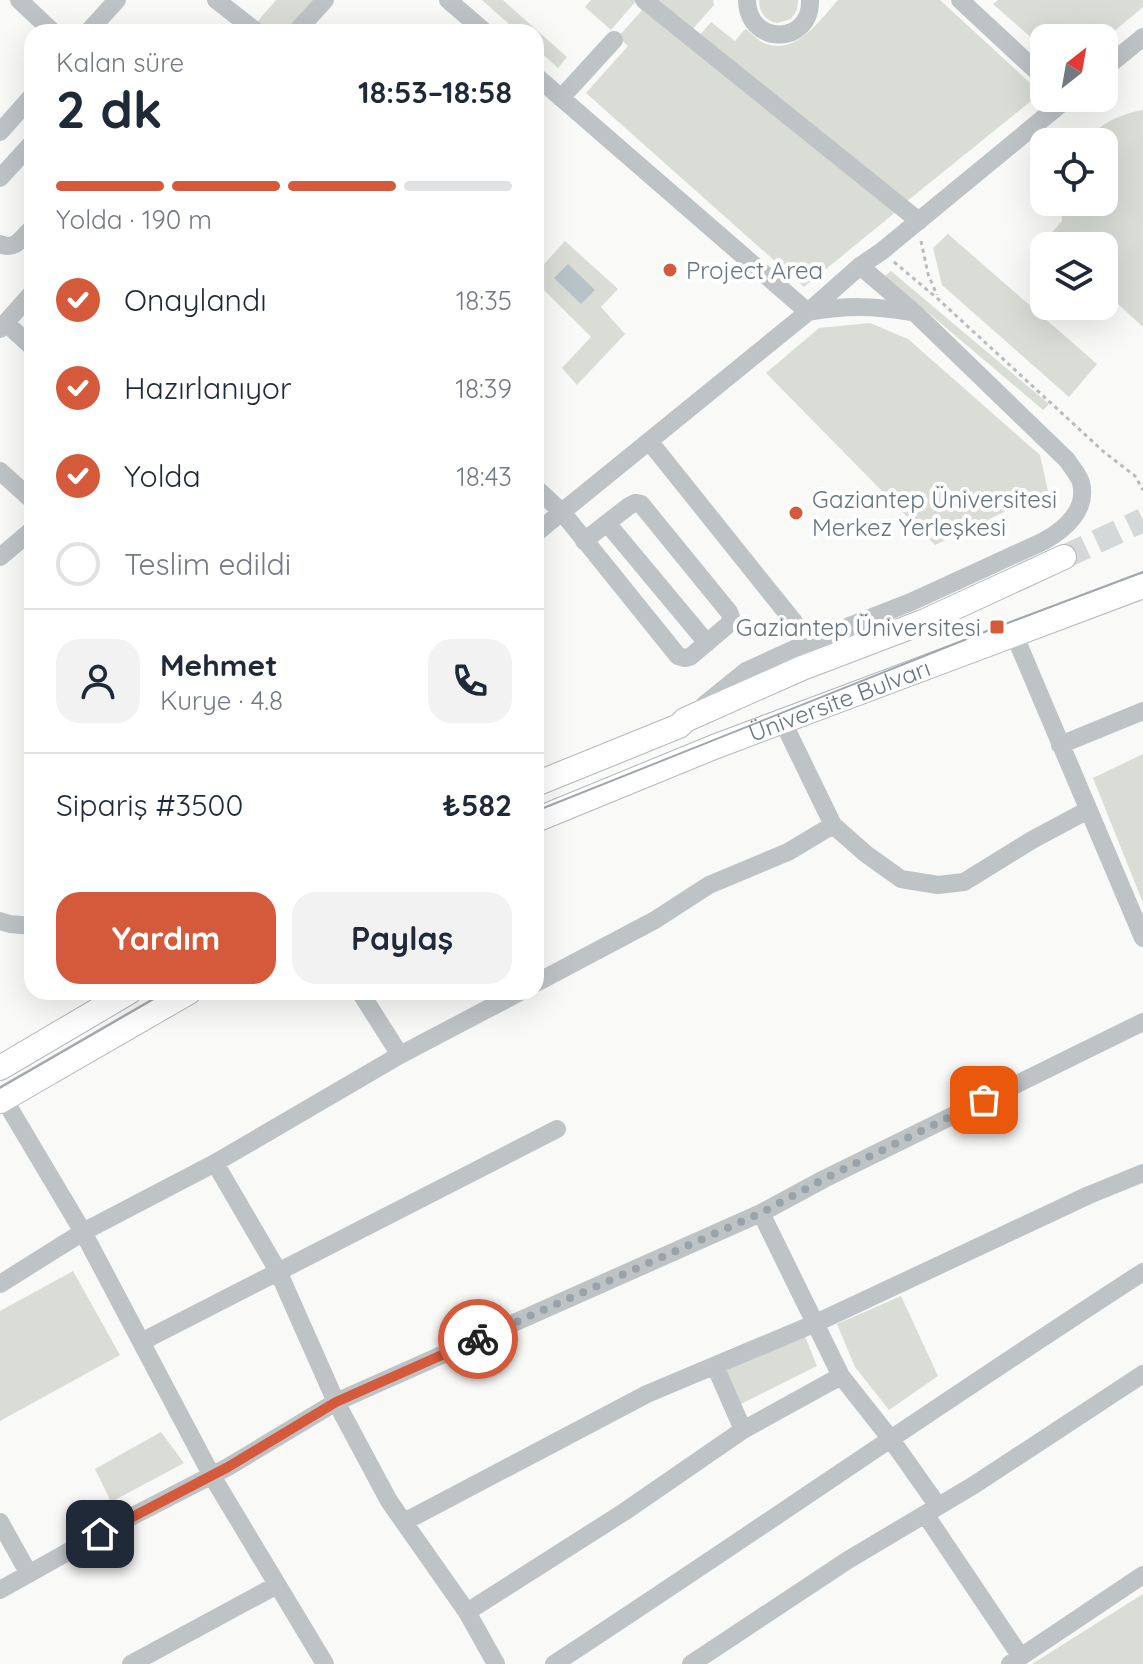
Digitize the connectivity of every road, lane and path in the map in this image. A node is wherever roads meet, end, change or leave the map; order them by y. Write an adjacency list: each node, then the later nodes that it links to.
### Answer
1 (19, 0): 12 (street)
2 (117, 0): 13 (street)
3 (216, 0): 14 (street)
4 (325, 0): 15 (street)
5 (448, 0): 16 (street)
6 (644, 0): 28 (street)
7 (747, 0): 11 (street)
8 (810, 0): 11 (street)
9 (825, 0): 11 (street)
10 (960, 0): 20 (street)
11 (805, 22)
12 (44, 24)
13 (95, 24)
14 (247, 24)
15 (303, 24)
16 (476, 24)
17 (1143, 37): 19 (street)
18 (614, 40): 22 (street)
19 (1118, 58)
20 (1030, 65)
21 (544, 83): 22 (street)
22 (561, 98): 35 (street)
23 (24, 105): 25 (street)
24 (1050, 112): 28 (street)
25 (0, 132)
26 (24, 152): 27 (street)
27 (0, 178)
28 (919, 221): 31 (street); 33 (path)
29 (24, 237): 30 (street)
30 (0, 244)
31 (882, 251): 32 (street); 33 (path)
32 (860, 266): 35 (street); 36 (street)
33 (938, 299): 41 (path)
34 (24, 302): 37 (street)
35 (808, 312): 36 (street); 39 (street)
36 (915, 313): 56 (street)
37 (3, 326): 38 (street)
38 (24, 341)
39 (649, 441): 44 (street); 52 (street)
40 (0, 471): 42 (street)
41 (1143, 490)
42 (24, 493)
43 (544, 495): 44 (street)
44 (562, 512): 46 (street); 48 (street)
45 (607, 523): 48 (street); 54 (street); 54 (street)
46 (544, 527)
47 (24, 537): 49 (street)
48 (584, 541): 54 (street)
49 (0, 557)
50 (1064, 557): 56 (main road, Üniversite Bulvarı)
51 (1137, 593): 53 (main road, Üniversite Bulvarı)
52 (794, 622)
53 (1014, 634): 57 (main road, Üniversite Bulvarı); 58 (street)
54 (707, 643)
55 (1143, 711): 58 (street)
56 (685, 720): 59 (main road, Üniversite Bulvarı)
57 (782, 720): 61 (main road, Üniversite Bulvarı); 62 (street)
58 (1060, 745): 60 (street)
59 (544, 781)
60 (1088, 810): 62 (street); 65 (street)
61 (544, 817)
62 (833, 825): 66 (street)
63 (0, 921): 64 (street)
64 (24, 926)
65 (1143, 938)
66 (544, 979)
67 (115, 1000): 73 (main road)
68 (175, 1000): 74 (main road)
69 (365, 1000): 72 (street)
70 (505, 1000): 72 (street)
71 (1143, 1022): 78 (street)
72 (400, 1055): 76 (street)
73 (0, 1068)
74 (2, 1100): 79 (street)
75 (557, 1129): 81 (street)
76 (215, 1163): 79 (street); 81 (street)
77 (1143, 1173): 84 (street)
78 (761, 1213): 84 (street); 89 (street)
79 (83, 1232): 83 (street); 85 (street)
80 (0, 1260): 83 (street)
81 (278, 1271): 85 (street); 89 (street)
82 (1143, 1272): 91 (street)
83 (5, 1281)
84 (816, 1323): 86 (street); 88 (street)
85 (141, 1342): 92 (street)
86 (715, 1366): 90 (street); 95 (street)
87 (1143, 1374): 93 (street)
88 (841, 1376): 90 (street); 91 (street)
89 (336, 1402): 92 (street); 95 (street)
90 (743, 1430): 100 (street)
91 (890, 1438): 93 (street); 105 (street)
92 (212, 1476): 96 (street); 98 (street)
93 (932, 1510): 101 (street); 106 (street)
94 (0, 1522): 96 (street)
95 (404, 1522): 100 (street)
96 (29, 1574): 99 (street)
97 (1143, 1575): 101 (street)
98 (277, 1585): 102 (street); 103 (street)
99 (0, 1590)
100 (467, 1612): 104 (street)
101 (1015, 1660)
102 (131, 1664)
103 (325, 1664)
104 (496, 1664)
105 (554, 1664)
106 (691, 1664)

